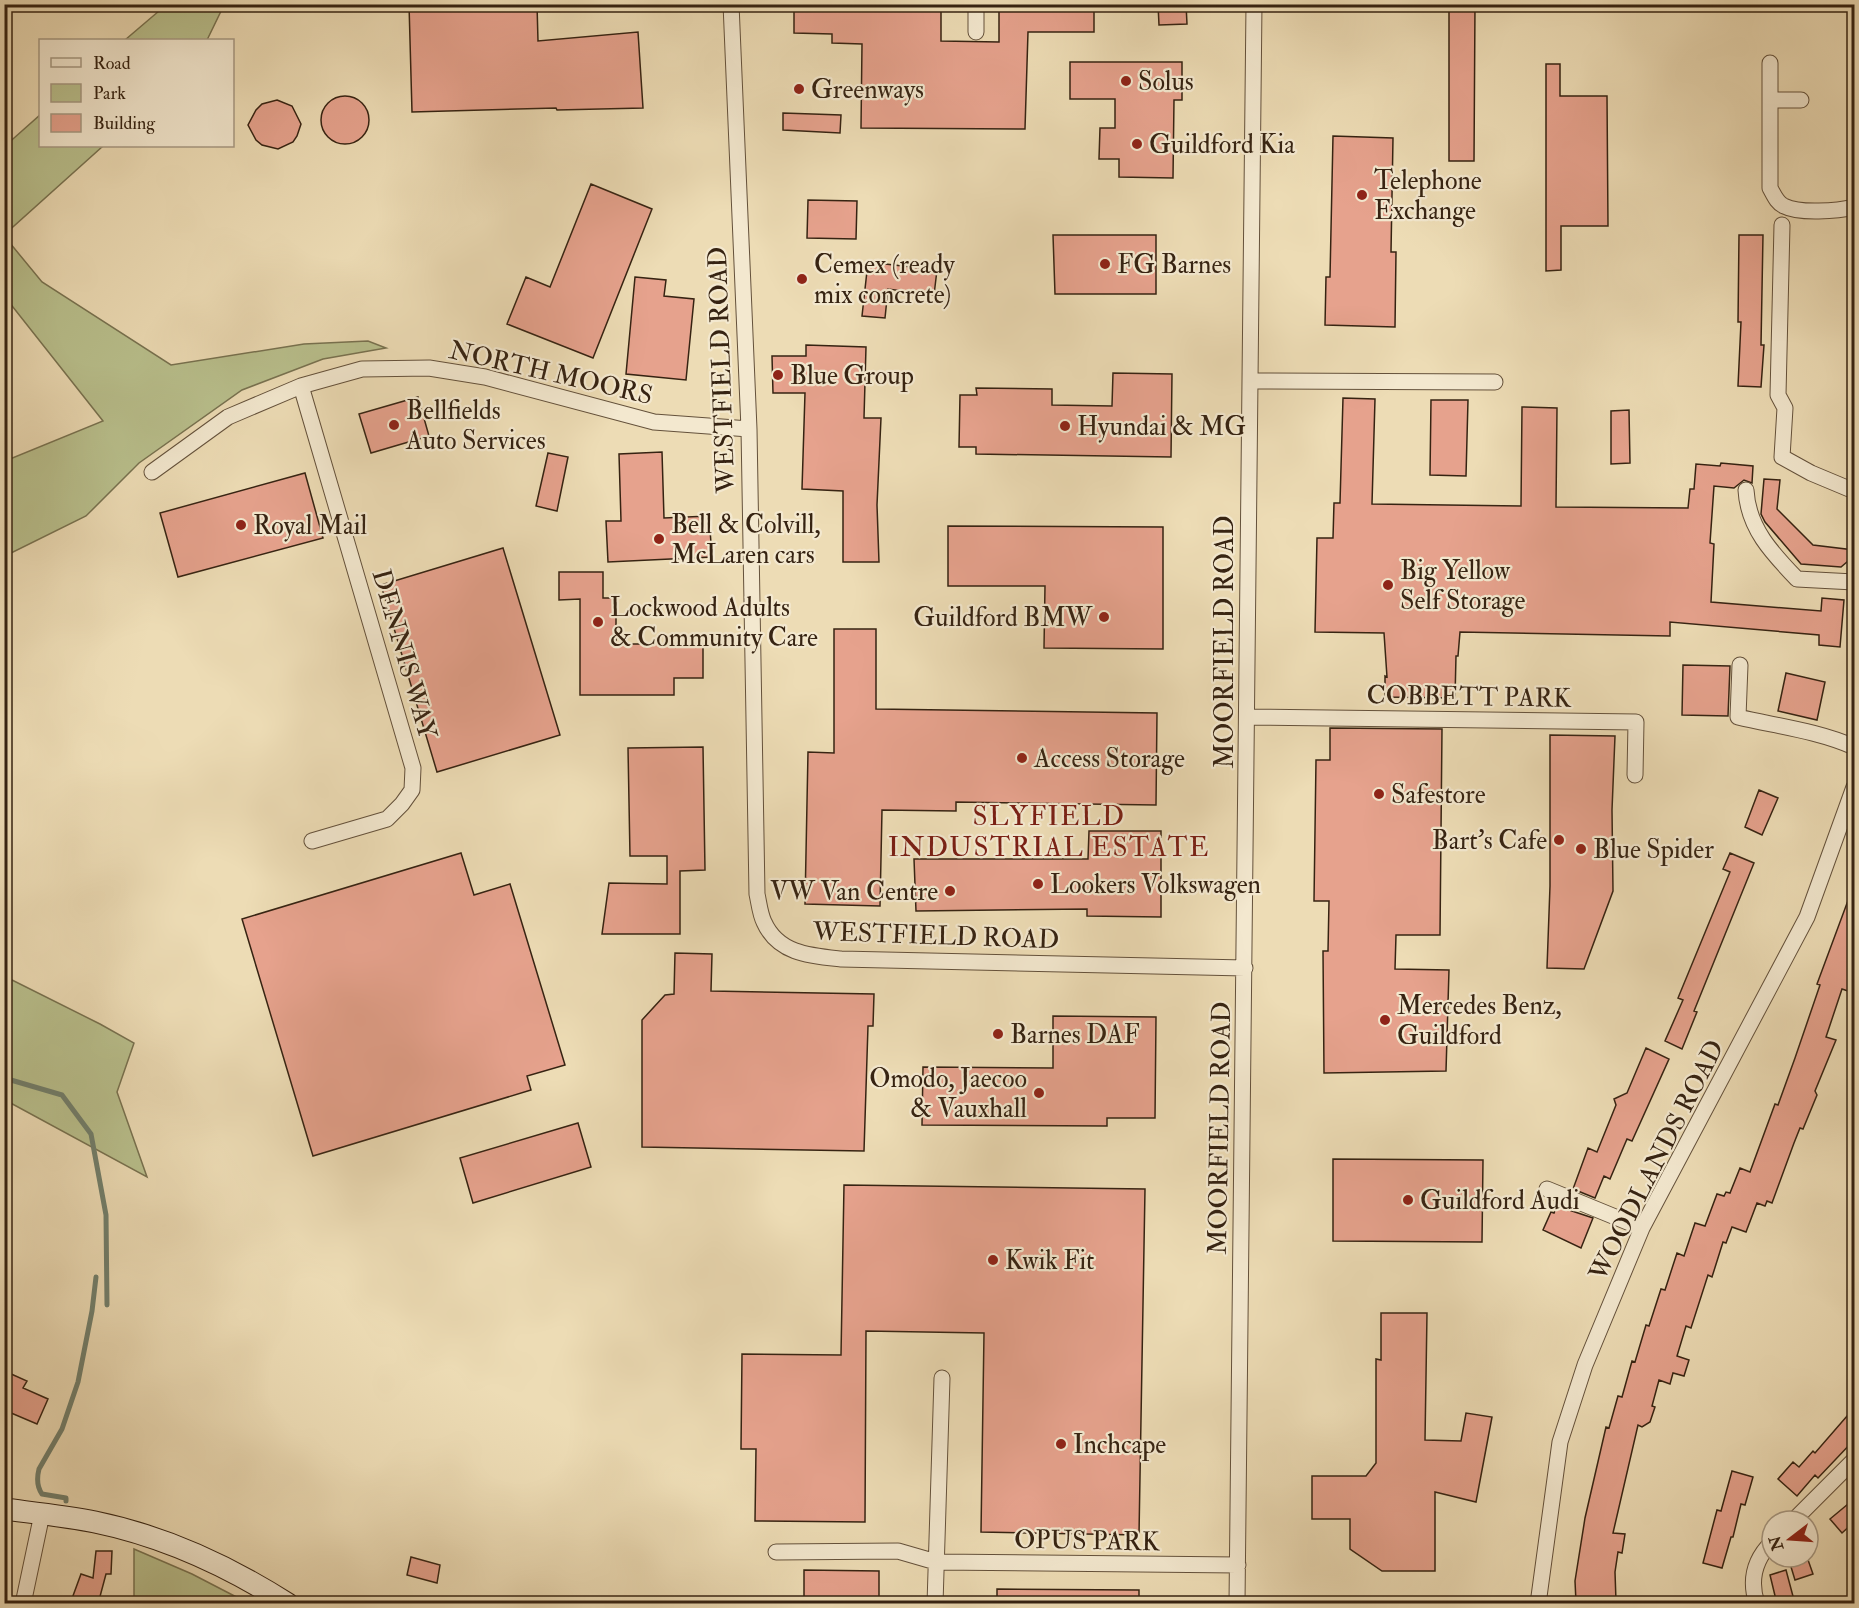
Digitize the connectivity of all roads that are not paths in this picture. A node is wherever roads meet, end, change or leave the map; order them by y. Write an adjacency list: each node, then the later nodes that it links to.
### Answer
1 (731, 4): 13 (street, WESTFIELD ROAD)
2 (976, 4): 4 (street)
3 (1254, 4): 10 (street, MOORFIELD ROAD)
4 (976, 32)
5 (1770, 63): 6 (street)
6 (1770, 100): 7 (street); 8 (street)
7 (1801, 100)
8 (1854, 207)
9 (1782, 225): 16 (street)
10 (1251, 381): 11 (street); 19 (street, MOORFIELD ROAD)
11 (1495, 382)
12 (301, 386): 13 (street, NORTH MOORS); 14 (street, NORTH MOORS); 23 (street, DENNIS WAY)
13 (749, 429): 24 (street, WESTFIELD ROAD)
14 (152, 472)
15 (1746, 490): 17 (street)
16 (1854, 491)
17 (1854, 582)
18 (1740, 665): 20 (street)
19 (1247, 717): 21 (street, COBBETT PARK); 24 (street, MOORFIELD ROAD)
20 (1854, 747)
21 (1635, 775)
22 (1854, 787): 26 (street, WOODLANDS ROAD)
23 (312, 841)
24 (1245, 969): 35 (street, MOORFIELD ROAD)
25 (1547, 1188): 26 (street)
26 (1642, 1228): 40 (street, WOODLANDS ROAD)
27 (942, 1378): 34 (street)
28 (1854, 1460): 30 (street)
29 (4, 1509): 31 (street)
30 (1805, 1509)
31 (42, 1514): 36 (street); 37 (street)
32 (776, 1552): 34 (street, OPUS PARK)
33 (1760, 1558): 41 (street)
34 (936, 1562): 35 (street, OPUS PARK); 38 (street)
35 (1238, 1565): 39 (street, MOORFIELD ROAD)
36 (23, 1604)
37 (288, 1604)
38 (935, 1604)
39 (1237, 1604)
40 (1538, 1604)
41 (1757, 1604)

